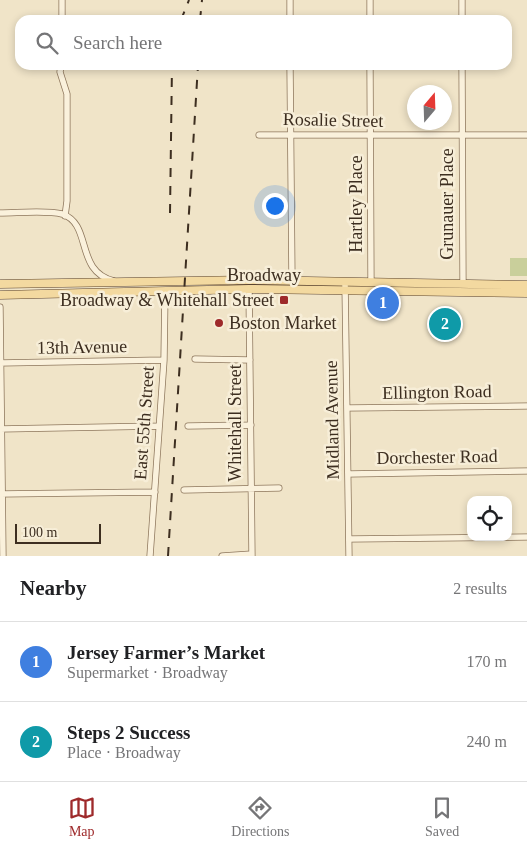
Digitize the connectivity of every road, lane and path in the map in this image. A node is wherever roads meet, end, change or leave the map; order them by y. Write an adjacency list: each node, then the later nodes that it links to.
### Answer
1 (62, 0): 5 (street)
2 (290, 0): 6 (street)
3 (370, 0): 7 (street)
4 (462, 0): 8 (street)
5 (62, 15)
6 (290, 15)
7 (370, 15)
8 (462, 15)
9 (60, 70): 19 (street)
10 (290, 70): 13 (street)
11 (370, 70): 15 (street, Hartley Place)
12 (462, 70): 16 (street, Grunauer Place)
13 (291, 134): 14 (street, Rosalie Street); 15 (street, Rosalie Street); 20 (street)
14 (259, 135)
15 (370, 136): 16 (street, Rosalie Street); 22 (street, Hartley Place)
16 (462, 136): 17 (street, Rosalie Street); 24 (street, Grunauer Place)
17 (527, 136)
18 (0, 213): 19 (street)
19 (66, 216): 21 (street)
20 (292, 281): 21 (main road, Broadway); 26 (main road, Broadway)
21 (126, 282): 23 (main road, Broadway)
22 (371, 283): 24 (main road, Broadway); 26 (main road, Broadway)
23 (0, 284)
24 (463, 284): 25 (main road, Broadway)
25 (527, 286)
26 (345, 287): 27 (main road, Broadway); 29 (main road, Broadway); 37 (street, Midland Avenue)
27 (249, 289): 28 (main road, Broadway); 34 (street, Whitehall Street)
28 (165, 291): 30 (main road, Broadway); 32 (street, East 55th Street)
29 (527, 293)
30 (0, 295)
31 (0, 307): 35 (street)
32 (164, 360): 35 (street, 13th Avenue); 39 (street, East 55th Street)
33 (195, 360): 34 (street)
34 (250, 360): 38 (street, Whitehall Street)
35 (1, 363): 41 (street)
36 (527, 406): 37 (street, Ellington Road)
37 (347, 408): 43 (street, Midland Avenue)
38 (251, 425): 40 (street); 45 (street, Whitehall Street)
39 (159, 426): 41 (street); 47 (street, East 55th Street)
40 (188, 426)
41 (1, 429): 48 (street)
42 (527, 471): 43 (street, Dorchester Road)
43 (348, 474): 50 (street, Midland Avenue)
44 (279, 488): 45 (street)
45 (251, 489): 46 (street); 51 (street, Whitehall Street)
46 (184, 490)
47 (155, 492): 48 (street); 53 (street, East 55th Street)
48 (1, 494): 52 (street)
49 (527, 537): 50 (street)
50 (349, 539): 55 (street, Midland Avenue)
51 (252, 555): 54 (street)
52 (3, 556)
53 (150, 556)
54 (222, 556)
55 (349, 556)

